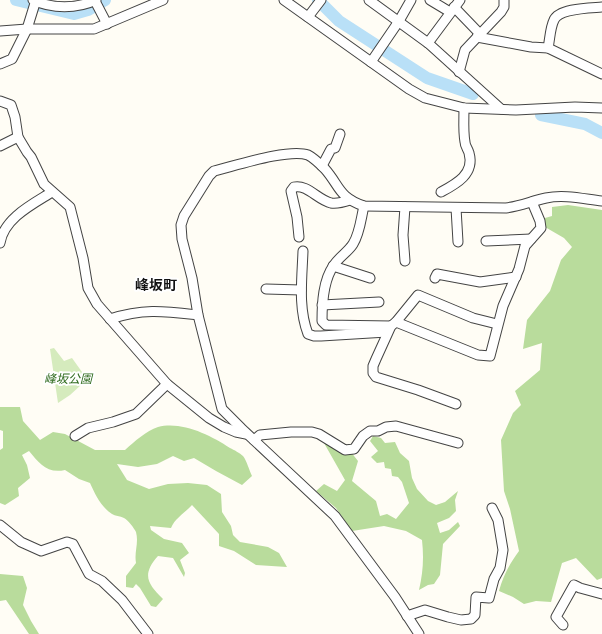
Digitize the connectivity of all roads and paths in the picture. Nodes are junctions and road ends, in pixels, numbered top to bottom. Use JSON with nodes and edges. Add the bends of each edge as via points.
{"nodes":[{"id":1,"x":95,"y":0,"type":"edge"},
{"id":2,"x":284,"y":0,"type":"edge"},
{"id":3,"x":369,"y":0,"type":"edge"},
{"id":4,"x":411,"y":0,"type":"edge"},
{"id":5,"x":430,"y":0,"type":"edge"},
{"id":6,"x":504,"y":0,"type":"edge"},
{"id":7,"x":159,"y":1,"type":"edge"},
{"id":8,"x":320,"y":2,"type":"edge"},
{"id":9,"x":35,"y":3,"type":"edge"},
{"id":10,"x":455,"y":6,"type":"edge"},
{"id":11,"x":602,"y":7,"type":"edge"},
{"id":12,"x":308,"y":17,"type":"junction"},
{"id":13,"x":399,"y":21,"type":"junction"},
{"id":14,"x":106,"y":24,"type":"junction"},
{"id":15,"x":27,"y":29,"type":"junction"},
{"id":16,"x":0,"y":31,"type":"edge"},
{"id":17,"x":479,"y":35,"type":"junction"},
{"id":18,"x":428,"y":43,"type":"junction"},
{"id":19,"x":548,"y":48,"type":"junction"},
{"id":20,"x":371,"y":62,"type":"junction"},
{"id":21,"x":0,"y":64,"type":"edge"},
{"id":22,"x":459,"y":72,"type":"junction"},
{"id":23,"x":602,"y":74,"type":"edge"},
{"id":24,"x":0,"y":100,"type":"edge"},
{"id":25,"x":464,"y":108,"type":"junction"},
{"id":26,"x":602,"y":108,"type":"edge"},
{"id":27,"x":500,"y":109,"type":"junction"},
{"id":28,"x":340,"y":134,"type":"dead end"},
{"id":29,"x":18,"y":137,"type":"junction"},
{"id":30,"x":0,"y":146,"type":"edge"},
{"id":31,"x":322,"y":166,"type":"junction"},
{"id":32,"x":52,"y":192,"type":"junction"},
{"id":33,"x":441,"y":192,"type":"dead end"},
{"id":34,"x":350,"y":200,"type":"junction"},
{"id":35,"x":602,"y":201,"type":"edge"},
{"id":36,"x":532,"y":202,"type":"junction"},
{"id":37,"x":364,"y":206,"type":"junction"},
{"id":38,"x":405,"y":207,"type":"junction"},
{"id":39,"x":456,"y":208,"type":"junction"},
{"id":40,"x":299,"y":237,"type":"dead end"},
{"id":41,"x":531,"y":239,"type":"junction"},
{"id":42,"x":486,"y":241,"type":"dead end"},
{"id":43,"x":0,"y":242,"type":"edge"},
{"id":44,"x":458,"y":242,"type":"dead end"},
{"id":45,"x":303,"y":251,"type":"dead end"},
{"id":46,"x":405,"y":261,"type":"dead end"},
{"id":47,"x":333,"y":266,"type":"junction"},
{"id":48,"x":516,"y":277,"type":"junction"},
{"id":49,"x":370,"y":278,"type":"dead end"},
{"id":50,"x":435,"y":278,"type":"dead end"},
{"id":51,"x":301,"y":290,"type":"junction"},
{"id":52,"x":270,"y":291,"type":"dead end"},
{"id":53,"x":379,"y":302,"type":"dead end"},
{"id":54,"x":322,"y":305,"type":"junction"},
{"id":55,"x":198,"y":315,"type":"junction"},
{"id":56,"x":110,"y":319,"type":"junction"},
{"id":57,"x":497,"y":324,"type":"junction"},
{"id":58,"x":392,"y":327,"type":"junction"},
{"id":59,"x":167,"y":384,"type":"junction"},
{"id":60,"x":456,"y":404,"type":"dead end"},
{"id":61,"x":75,"y":436,"type":"dead end"},
{"id":62,"x":250,"y":437,"type":"junction"},
{"id":63,"x":458,"y":443,"type":"dead end"},
{"id":64,"x":492,"y":508,"type":"dead end"},
{"id":65,"x":0,"y":525,"type":"edge"},
{"id":66,"x":602,"y":594,"type":"edge"},
{"id":67,"x":407,"y":616,"type":"junction"},
{"id":68,"x":563,"y":625,"type":"dead end"},
{"id":69,"x":148,"y":634,"type":"edge"},
{"id":70,"x":419,"y":634,"type":"edge"}],
"edges":[{"from":1,"to":9,"type":"street","via":[[71,7]]},
{"from":1,"to":14,"type":"street"},
{"from":2,"to":12,"type":"street"},
{"from":3,"to":13,"type":"street"},
{"from":4,"to":13,"type":"street"},
{"from":5,"to":10,"type":"street"},
{"from":6,"to":17,"type":"street","via":[[501,12]]},
{"from":7,"to":14,"type":"street"},
{"from":8,"to":12,"type":"street"},
{"from":9,"to":15,"type":"street"},
{"from":10,"to":17,"type":"street"},
{"from":10,"to":18,"type":"street"},
{"from":11,"to":19,"type":"street","via":[[578,8],[557,16]]},
{"from":12,"to":20,"type":"street"},
{"from":13,"to":18,"type":"street"},
{"from":13,"to":20,"type":"street"},
{"from":14,"to":15,"type":"street","via":[[94,29]]},
{"from":15,"to":16,"type":"street"},
{"from":15,"to":21,"type":"street","via":[[12,59]]},
{"from":17,"to":19,"type":"street"},
{"from":17,"to":22,"type":"street","via":[[465,50]]},
{"from":18,"to":22,"type":"street"},
{"from":19,"to":23,"type":"street"},
{"from":20,"to":25,"type":"street","via":[[425,98]]},
{"from":22,"to":27,"type":"street"},
{"from":24,"to":29,"type":"street","via":[[12,105]]},
{"from":25,"to":27,"type":"street"},
{"from":25,"to":33,"type":"street","via":[[465,144],[470,161],[467,173],[462,180]]},
{"from":26,"to":27,"type":"street"},
{"from":28,"to":31,"type":"street","via":[[335,148],[331,149]]},
{"from":29,"to":30,"type":"street"},
{"from":29,"to":32,"type":"street","via":[[44,184]]},
{"from":31,"to":34,"type":"street","via":[[338,189]]},
{"from":31,"to":55,"type":"street","via":[[308,155],[296,154],[275,156],[214,171],[209,176],[181,225]]},
{"from":32,"to":43,"type":"street","via":[[16,216],[6,227]]},
{"from":32,"to":56,"type":"street","via":[[70,207],[88,288]]},
{"from":34,"to":37,"type":"street"},
{"from":34,"to":40,"type":"street","via":[[332,203],[304,188],[294,187],[291,191]]},
{"from":35,"to":36,"type":"street","via":[[567,197]]},
{"from":36,"to":39,"type":"street","via":[[506,208]]},
{"from":36,"to":41,"type":"street","via":[[542,224]]},
{"from":37,"to":38,"type":"street"},
{"from":37,"to":47,"type":"street","via":[[352,244]]},
{"from":38,"to":39,"type":"street"},
{"from":38,"to":46,"type":"street"},
{"from":39,"to":44,"type":"street"},
{"from":41,"to":42,"type":"street"},
{"from":41,"to":48,"type":"street","via":[[525,246]]},
{"from":45,"to":51,"type":"street"},
{"from":47,"to":49,"type":"street"},
{"from":47,"to":54,"type":"street"},
{"from":48,"to":50,"type":"street","via":[[480,282],[437,274]]},
{"from":48,"to":57,"type":"street"},
{"from":51,"to":52,"type":"street"},
{"from":51,"to":58,"type":"street","via":[[304,322],[308,334],[321,336]]},
{"from":53,"to":54,"type":"street"},
{"from":54,"to":58,"type":"street","via":[[322,321],[326,325]]},
{"from":55,"to":56,"type":"street","via":[[159,310],[127,313]]},
{"from":55,"to":62,"type":"street","via":[[222,409]]},
{"from":56,"to":59,"type":"street"},
{"from":57,"to":58,"type":"street","via":[[473,318],[418,295]]},
{"from":57,"to":58,"type":"street","via":[[490,356],[478,355]]},
{"from":58,"to":60,"type":"street","via":[[373,366],[376,377]]},
{"from":59,"to":61,"type":"street","via":[[136,414],[88,428]]},
{"from":59,"to":62,"type":"street","via":[[209,418]]},
{"from":62,"to":63,"type":"street","via":[[312,432],[345,450],[354,449],[370,431],[396,426]]},
{"from":62,"to":67,"type":"street","via":[[335,516]]},
{"from":64,"to":67,"type":"street","via":[[498,520],[503,550],[490,598],[476,597],[475,615],[471,619],[462,620],[425,610]]},
{"from":65,"to":69,"type":"street","via":[[21,542],[41,551],[67,542],[73,544],[89,574],[102,581],[122,600]]},
{"from":66,"to":68,"type":"street","via":[[574,585],[556,617]]},
{"from":67,"to":70,"type":"street"}]}
